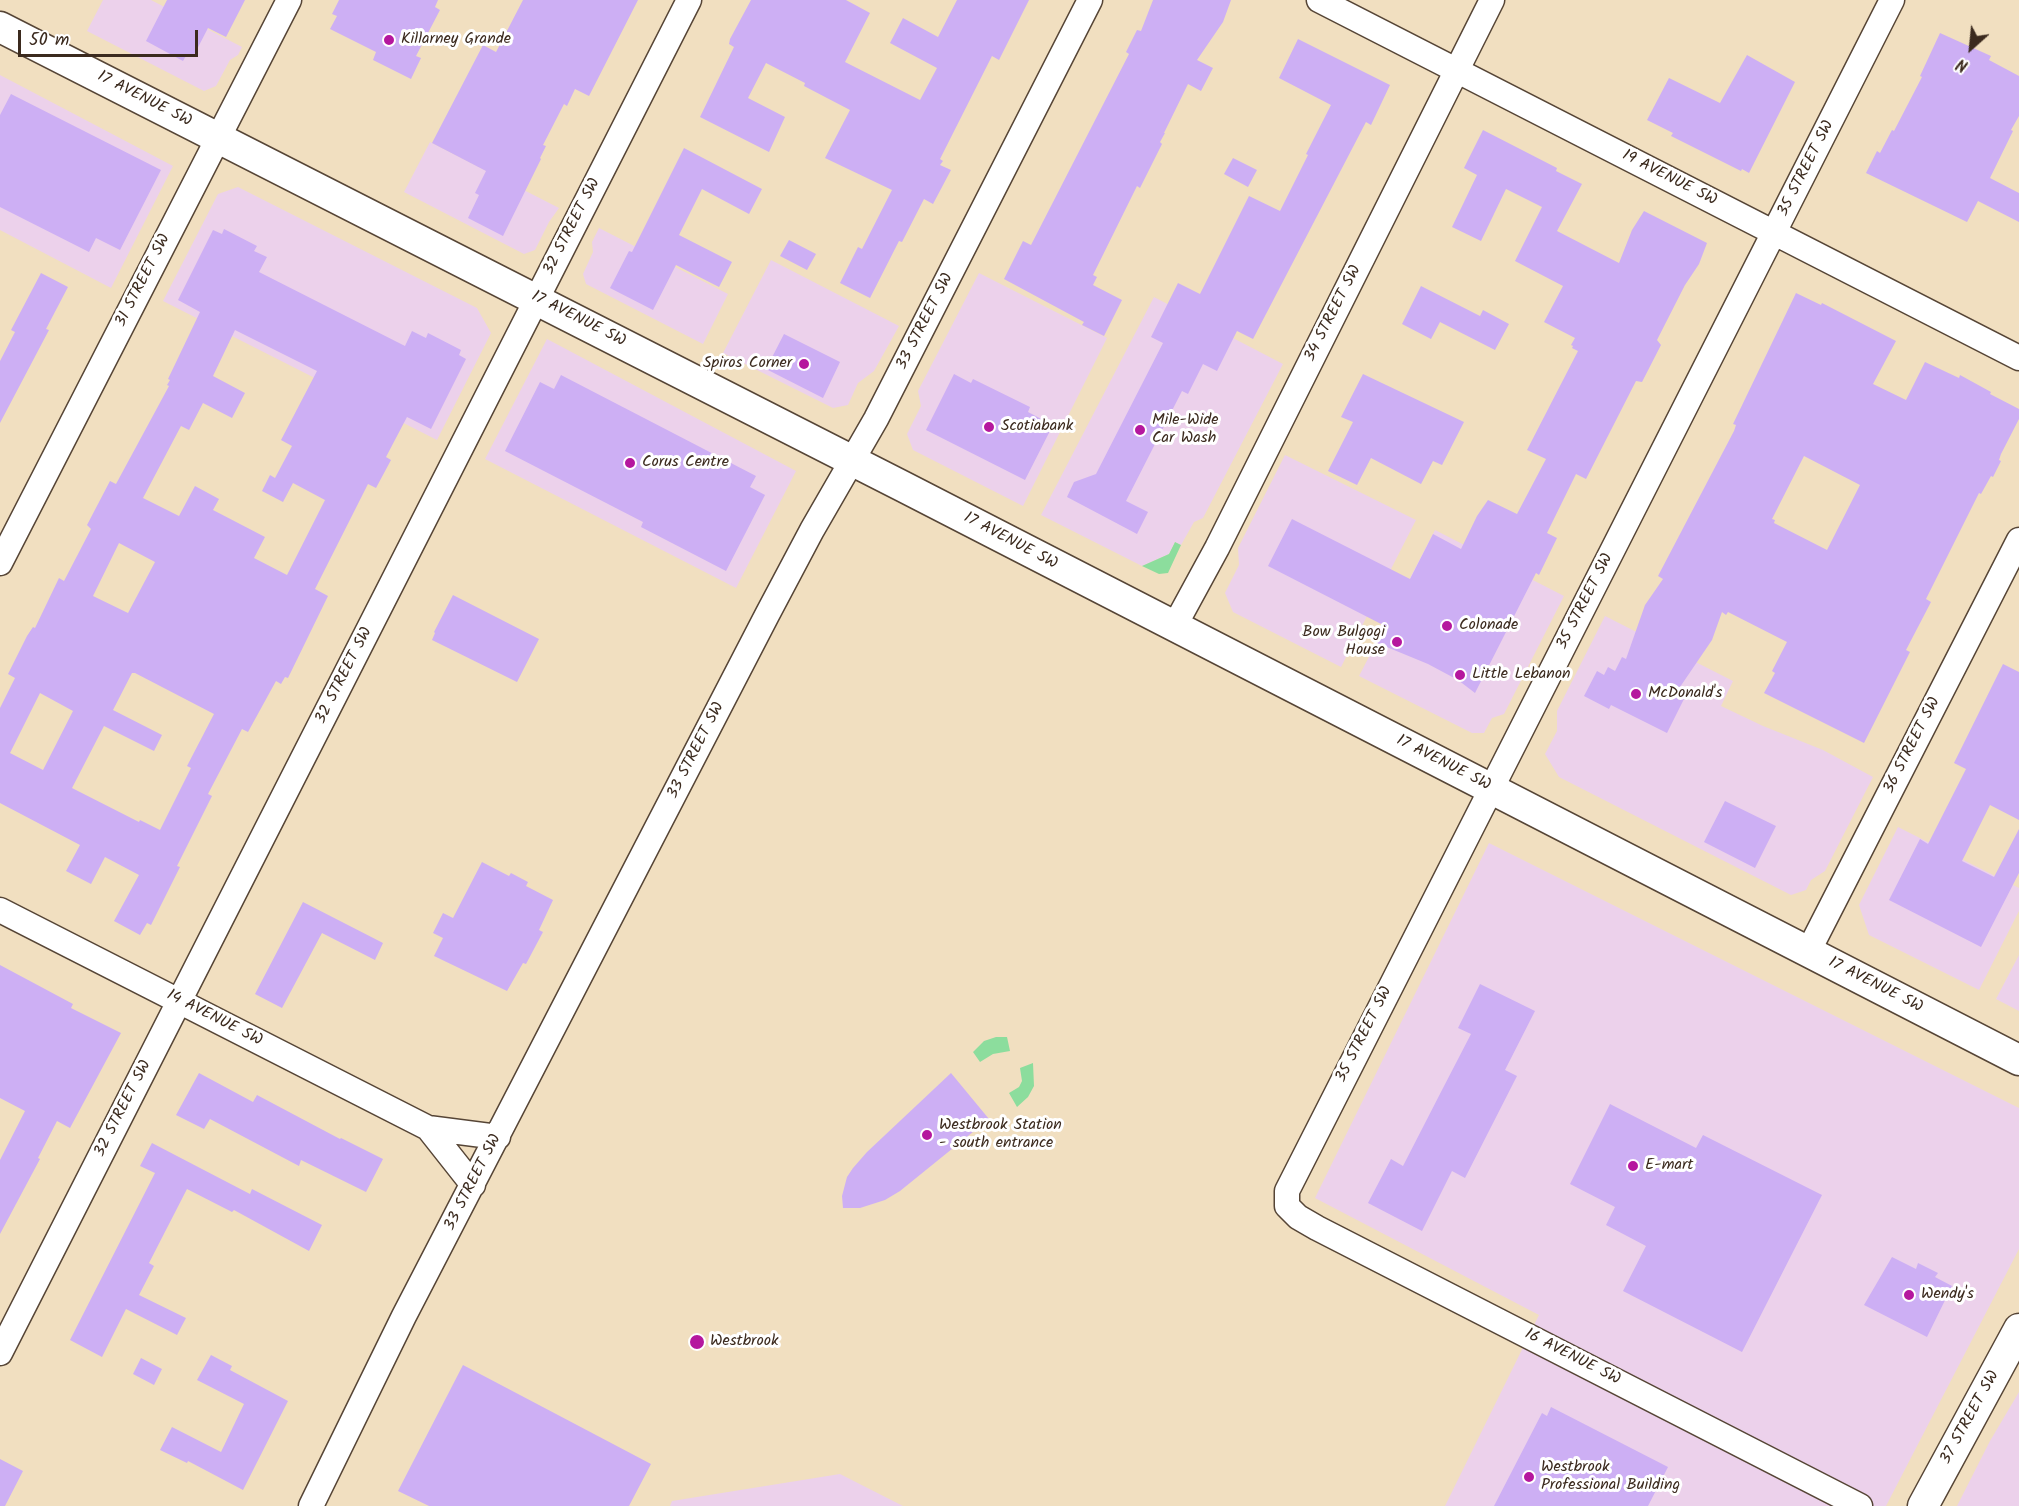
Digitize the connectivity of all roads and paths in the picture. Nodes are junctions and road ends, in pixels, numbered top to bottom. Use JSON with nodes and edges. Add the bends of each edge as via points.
{"nodes":[{"id":1,"x":289,"y":0,"type":"edge"},
{"id":2,"x":689,"y":0,"type":"edge"},
{"id":3,"x":1090,"y":0,"type":"edge"},
{"id":4,"x":1319,"y":0,"type":"edge"},
{"id":5,"x":1492,"y":0,"type":"edge"},
{"id":6,"x":1892,"y":0,"type":"edge"},
{"id":7,"x":0,"y":27,"type":"edge"},
{"id":8,"x":1457,"y":70,"type":"junction"},
{"id":9,"x":218,"y":138,"type":"junction"},
{"id":10,"x":1775,"y":233,"type":"junction"},
{"id":11,"x":536,"y":299,"type":"junction"},
{"id":12,"x":2019,"y":358,"type":"edge"},
{"id":13,"x":852,"y":460,"type":"junction"},
{"id":14,"x":2019,"y":540,"type":"edge"},
{"id":15,"x":0,"y":563,"type":"edge"},
{"id":16,"x":1174,"y":627,"type":"junction"},
{"id":17,"x":1491,"y":788,"type":"junction"},
{"id":18,"x":0,"y":910,"type":"edge"},
{"id":19,"x":1808,"y":952,"type":"junction"},
{"id":20,"x":179,"y":1001,"type":"junction"},
{"id":21,"x":2019,"y":1060,"type":"edge"},
{"id":22,"x":428,"y":1128,"type":"junction"},
{"id":23,"x":498,"y":1137,"type":"junction"},
{"id":24,"x":473,"y":1185,"type":"junction"},
{"id":25,"x":1287,"y":1206,"type":"joint"},
{"id":26,"x":2019,"y":1329,"type":"edge"},
{"id":27,"x":0,"y":1353,"type":"edge"},
{"id":28,"x":311,"y":1506,"type":"edge"},
{"id":29,"x":1860,"y":1506,"type":"edge"},
{"id":30,"x":1923,"y":1506,"type":"edge"}],
"edges":[{"from":1,"to":9,"type":"street","name":"31 STREET SW"},
{"from":2,"to":11,"type":"street","name":"32 STREET SW"},
{"from":3,"to":13,"type":"street","name":"33 STREET SW"},
{"from":4,"to":8,"type":"street","name":"19 AVENUE SW"},
{"from":5,"to":8,"type":"street","name":"34 STREET SW"},
{"from":6,"to":10,"type":"street","name":"35 STREET SW"},
{"from":7,"to":9,"type":"main road","name":"17 AVENUE SW"},
{"from":8,"to":10,"type":"street","name":"19 AVENUE SW"},
{"from":8,"to":16,"type":"street","name":"34 STREET SW"},
{"from":9,"to":11,"type":"main road","name":"17 AVENUE SW"},
{"from":9,"to":15,"type":"street","name":"31 STREET SW"},
{"from":10,"to":12,"type":"street","name":"19 AVENUE SW"},
{"from":10,"to":17,"type":"street","name":"35 STREET SW"},
{"from":11,"to":13,"type":"main road","name":"17 AVENUE SW"},
{"from":11,"to":20,"type":"street","name":"32 STREET SW"},
{"from":13,"to":16,"type":"main road","name":"17 AVENUE SW"},
{"from":13,"to":23,"type":"street","name":"33 STREET SW","via":[[767,615]]},
{"from":14,"to":19,"type":"street","name":"36 STREET SW"},
{"from":16,"to":17,"type":"main road","name":"17 AVENUE SW"},
{"from":17,"to":19,"type":"main road","name":"17 AVENUE SW"},
{"from":17,"to":25,"type":"street","name":"35 STREET SW","via":[[1294,1175],[1287,1191]]},
{"from":18,"to":20,"type":"street","name":"14 AVENUE SW"},
{"from":19,"to":21,"type":"main road","name":"17 AVENUE SW"},
{"from":20,"to":22,"type":"street","name":"14 AVENUE SW"},
{"from":20,"to":27,"type":"street","name":"32 STREET SW"},
{"from":22,"to":23,"type":"street","name":"14 AVENUE SW"},
{"from":22,"to":24,"type":"street","name":"14 AVENUE SW"},
{"from":23,"to":24,"type":"street","name":"33 STREET SW"},
{"from":24,"to":28,"type":"street","name":"33 STREET SW"},
{"from":25,"to":29,"type":"street","name":"16 AVENUE SW","via":[[1317,1228]]},
{"from":26,"to":30,"type":"main road","name":"37 STREET SW"}]}
